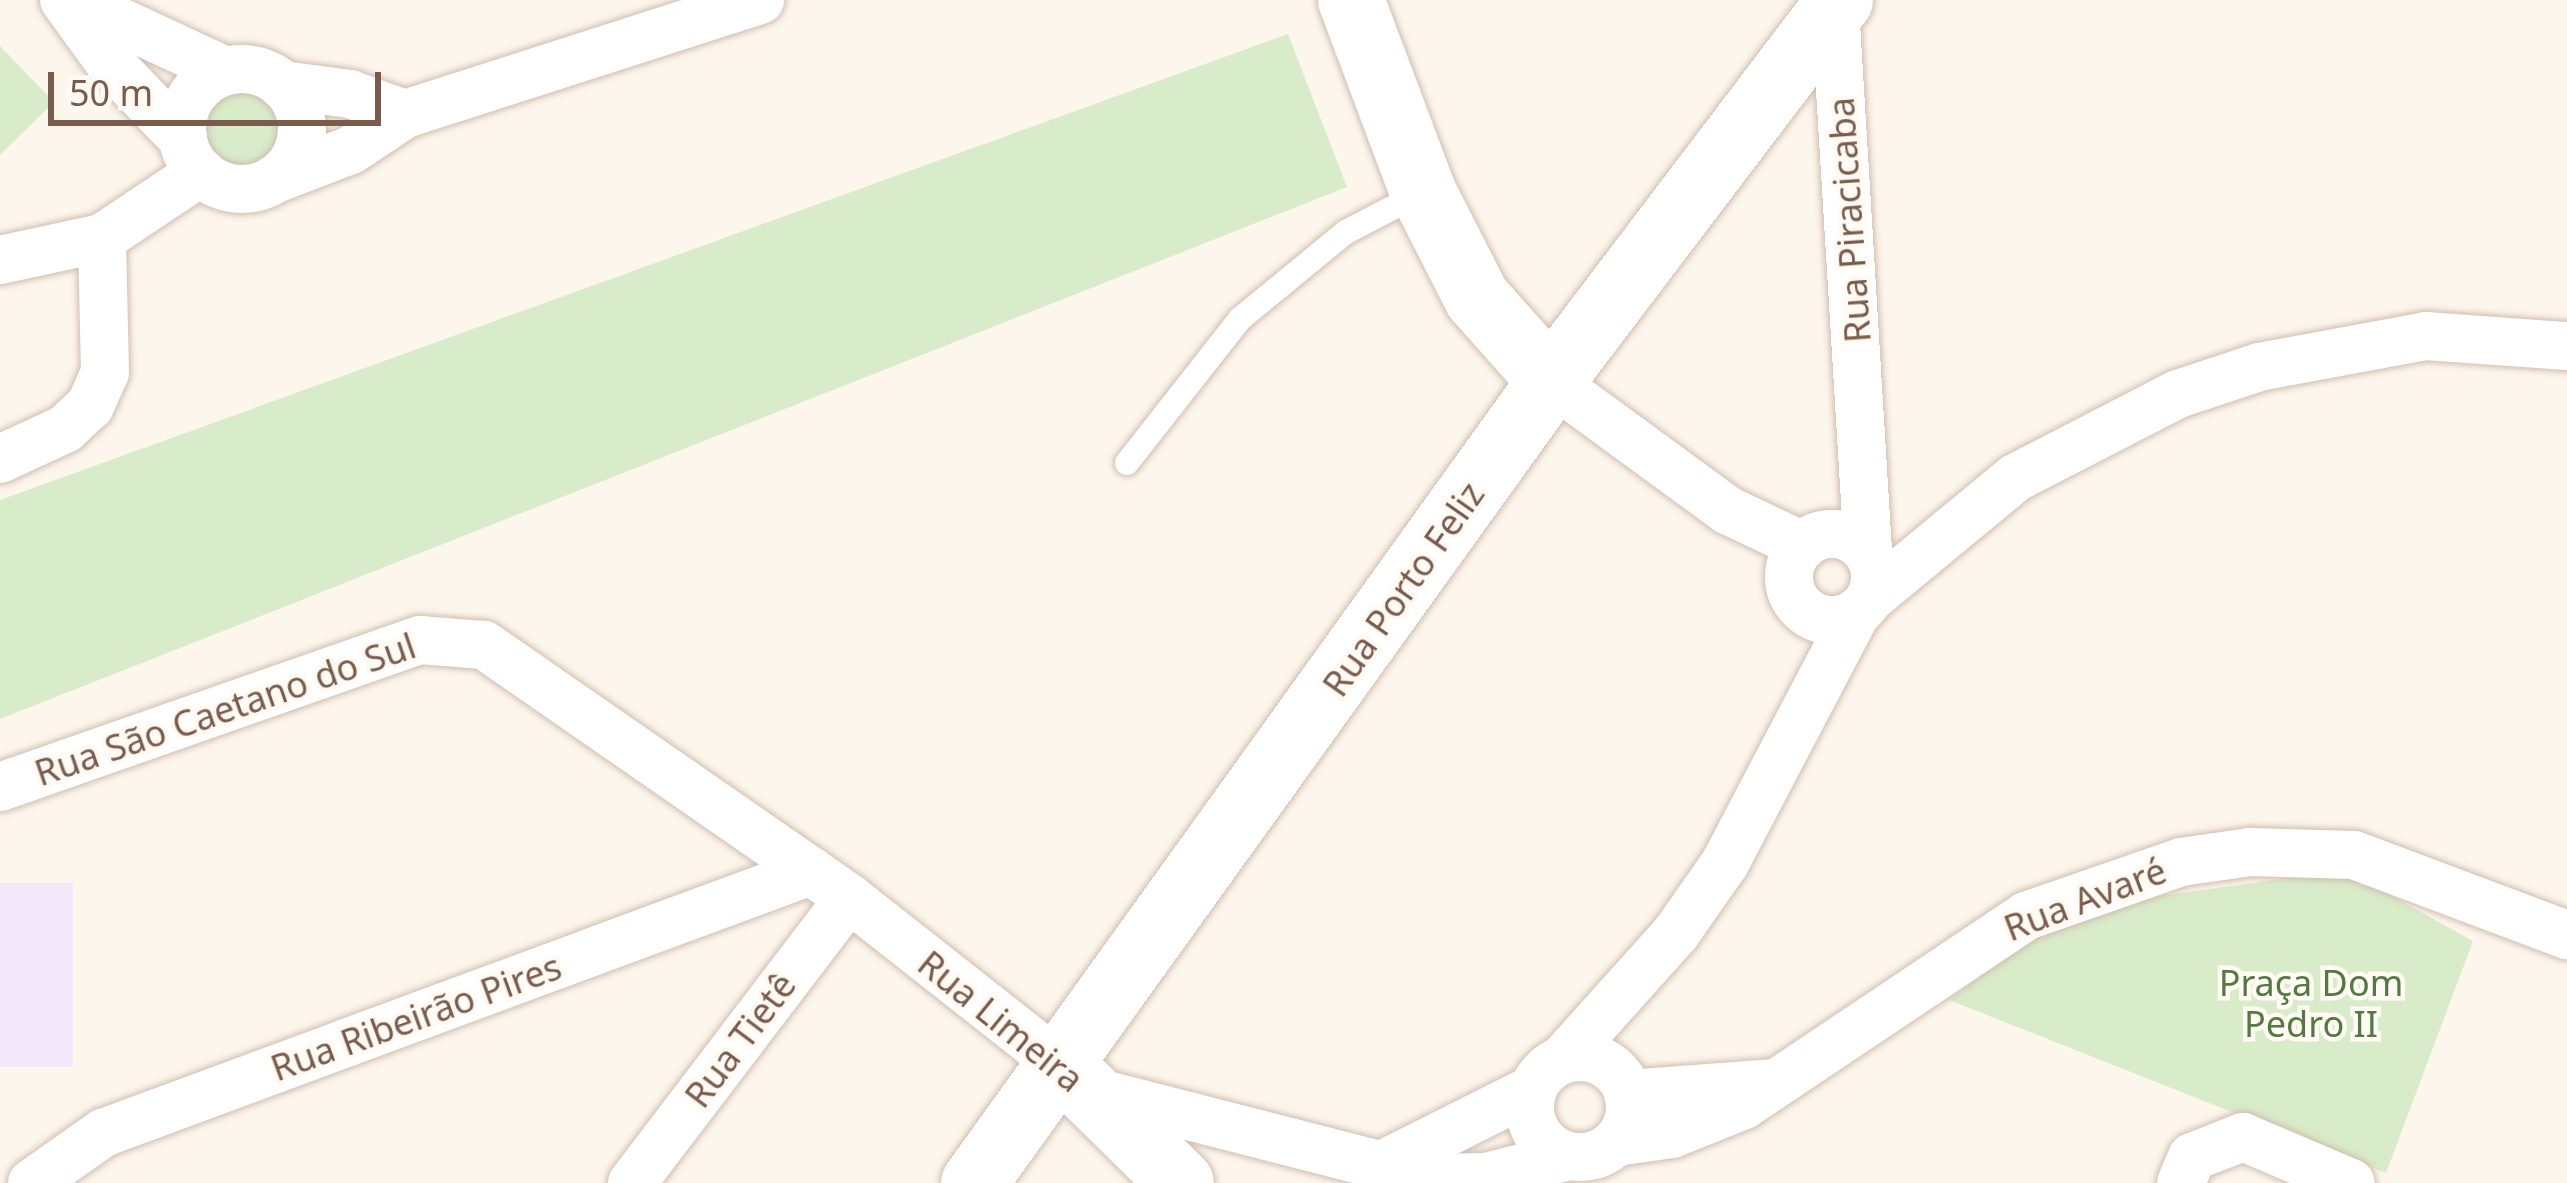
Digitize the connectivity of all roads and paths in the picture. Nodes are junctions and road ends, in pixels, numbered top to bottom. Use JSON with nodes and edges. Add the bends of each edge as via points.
{"nodes":[{"id":1,"x":760,"y":0,"type":"edge"},
{"id":2,"x":1351,"y":0,"type":"edge"},
{"id":3,"x":1838,"y":3,"type":"edge"},
{"id":4,"x":85,"y":9,"type":"edge"},
{"id":5,"x":226,"y":71,"type":"junction"},
{"id":6,"x":282,"y":85,"type":"junction"},
{"id":7,"x":405,"y":114,"type":"junction"},
{"id":8,"x":192,"y":156,"type":"junction"},
{"id":9,"x":275,"y":179,"type":"junction"},
{"id":10,"x":1424,"y":192,"type":"junction"},
{"id":11,"x":102,"y":238,"type":"junction"},
{"id":12,"x":0,"y":260,"type":"edge"},
{"id":13,"x":2567,"y":346,"type":"edge"},
{"id":14,"x":1551,"y":381,"type":"junction"},
{"id":15,"x":1863,"y":433,"type":"junction"},
{"id":16,"x":0,"y":459,"type":"edge"},
{"id":17,"x":1127,"y":463,"type":"dead end"},
{"id":18,"x":1802,"y":569,"type":"junction"},
{"id":19,"x":1864,"y":588,"type":"junction"},
{"id":20,"x":1803,"y":721,"type":"junction"},
{"id":21,"x":0,"y":787,"type":"edge"},
{"id":22,"x":830,"y":885,"type":"junction"},
{"id":23,"x":2567,"y":935,"type":"edge"},
{"id":24,"x":1629,"y":988,"type":"junction"},
{"id":25,"x":1548,"y":1074,"type":"junction"},
{"id":26,"x":1074,"y":1077,"type":"junction"},
{"id":27,"x":1777,"y":1083,"type":"junction"},
{"id":28,"x":1624,"y":1085,"type":"junction"},
{"id":29,"x":1616,"y":1142,"type":"junction"},
{"id":30,"x":1569,"y":1156,"type":"junction"},
{"id":31,"x":2195,"y":1164,"type":"edge"},
{"id":32,"x":1378,"y":1167,"type":"junction"},
{"id":33,"x":32,"y":1183,"type":"edge"},
{"id":34,"x":632,"y":1183,"type":"edge"},
{"id":35,"x":974,"y":1183,"type":"edge"},
{"id":36,"x":1181,"y":1183,"type":"edge"},
{"id":37,"x":2351,"y":1183,"type":"edge"}],
"edges":[{"from":1,"to":7,"type":"street"},
{"from":2,"to":10,"type":"main road"},
{"from":3,"to":14,"type":"main road","name":"Rua Porto Feliz"},
{"from":3,"to":15,"type":"street","name":"Rua Piracicaba"},
{"from":4,"to":5,"type":"street"},
{"from":4,"to":8,"type":"street"},
{"from":5,"to":6,"type":"street","via":[[253,70]]},
{"from":5,"to":8,"type":"street","via":[[189,101]]},
{"from":6,"to":7,"type":"street","via":[[350,94]]},
{"from":6,"to":9,"type":"street","via":[[302,132],[297,153]]},
{"from":7,"to":9,"type":"street","via":[[351,150]]},
{"from":8,"to":9,"type":"street","via":[[243,189]]},
{"from":8,"to":11,"type":"street"},
{"from":10,"to":14,"type":"main road","via":[[1478,298]]},
{"from":10,"to":17,"type":"lane","via":[[1346,232],[1240,319]]},
{"from":11,"to":12,"type":"street"},
{"from":11,"to":16,"type":"street","via":[[105,372],[90,406],[64,429]]},
{"from":13,"to":19,"type":"street","via":[[2426,336],[2260,368],[2179,394],[2015,478]]},
{"from":14,"to":18,"type":"street"},
{"from":14,"to":26,"type":"main road","name":"Rua Porto Feliz"},
{"from":15,"to":18,"type":"street","name":"Rua Piracicaba"},
{"from":15,"to":19,"type":"street","name":"Rua Piracicaba"},
{"from":18,"to":19,"type":"street","via":[[1828,621]]},
{"from":18,"to":19,"type":"street","via":[[1844,536]]},
{"from":18,"to":20,"type":"street"},
{"from":19,"to":20,"type":"street"},
{"from":20,"to":24,"type":"street","via":[[1725,863]]},
{"from":21,"to":22,"type":"street","name":"Rua São Caetano do Sul","via":[[440,637],[519,662]]},
{"from":22,"to":26,"type":"street","name":"Rua Limeira"},
{"from":22,"to":33,"type":"street","name":"Rua Ribeirão Pires","via":[[103,1133]]},
{"from":22,"to":34,"type":"street","name":"Rua Tietê"},
{"from":23,"to":27,"type":"street","name":"Rua Avaré","via":[[2354,855],[2250,852],[2181,862],[2026,916]]},
{"from":24,"to":25,"type":"street"},
{"from":24,"to":28,"type":"street"},
{"from":25,"to":28,"type":"street","via":[[1594,1059]]},
{"from":25,"to":30,"type":"street","via":[[1532,1123]]},
{"from":25,"to":32,"type":"street"},
{"from":26,"to":32,"type":"street"},
{"from":26,"to":35,"type":"main road","name":"Rua Porto Feliz"},
{"from":26,"to":36,"type":"main road","name":"Rua Limeira"},
{"from":27,"to":28,"type":"street","name":"Rua Avaré"},
{"from":27,"to":29,"type":"street","name":"Rua Avaré","via":[[1703,1124]]},
{"from":28,"to":29,"type":"street"},
{"from":29,"to":30,"type":"street"},
{"from":30,"to":32,"type":"street","via":[[1464,1179]]},
{"from":31,"to":37,"type":"street","via":[[2262,1140]]}]}
